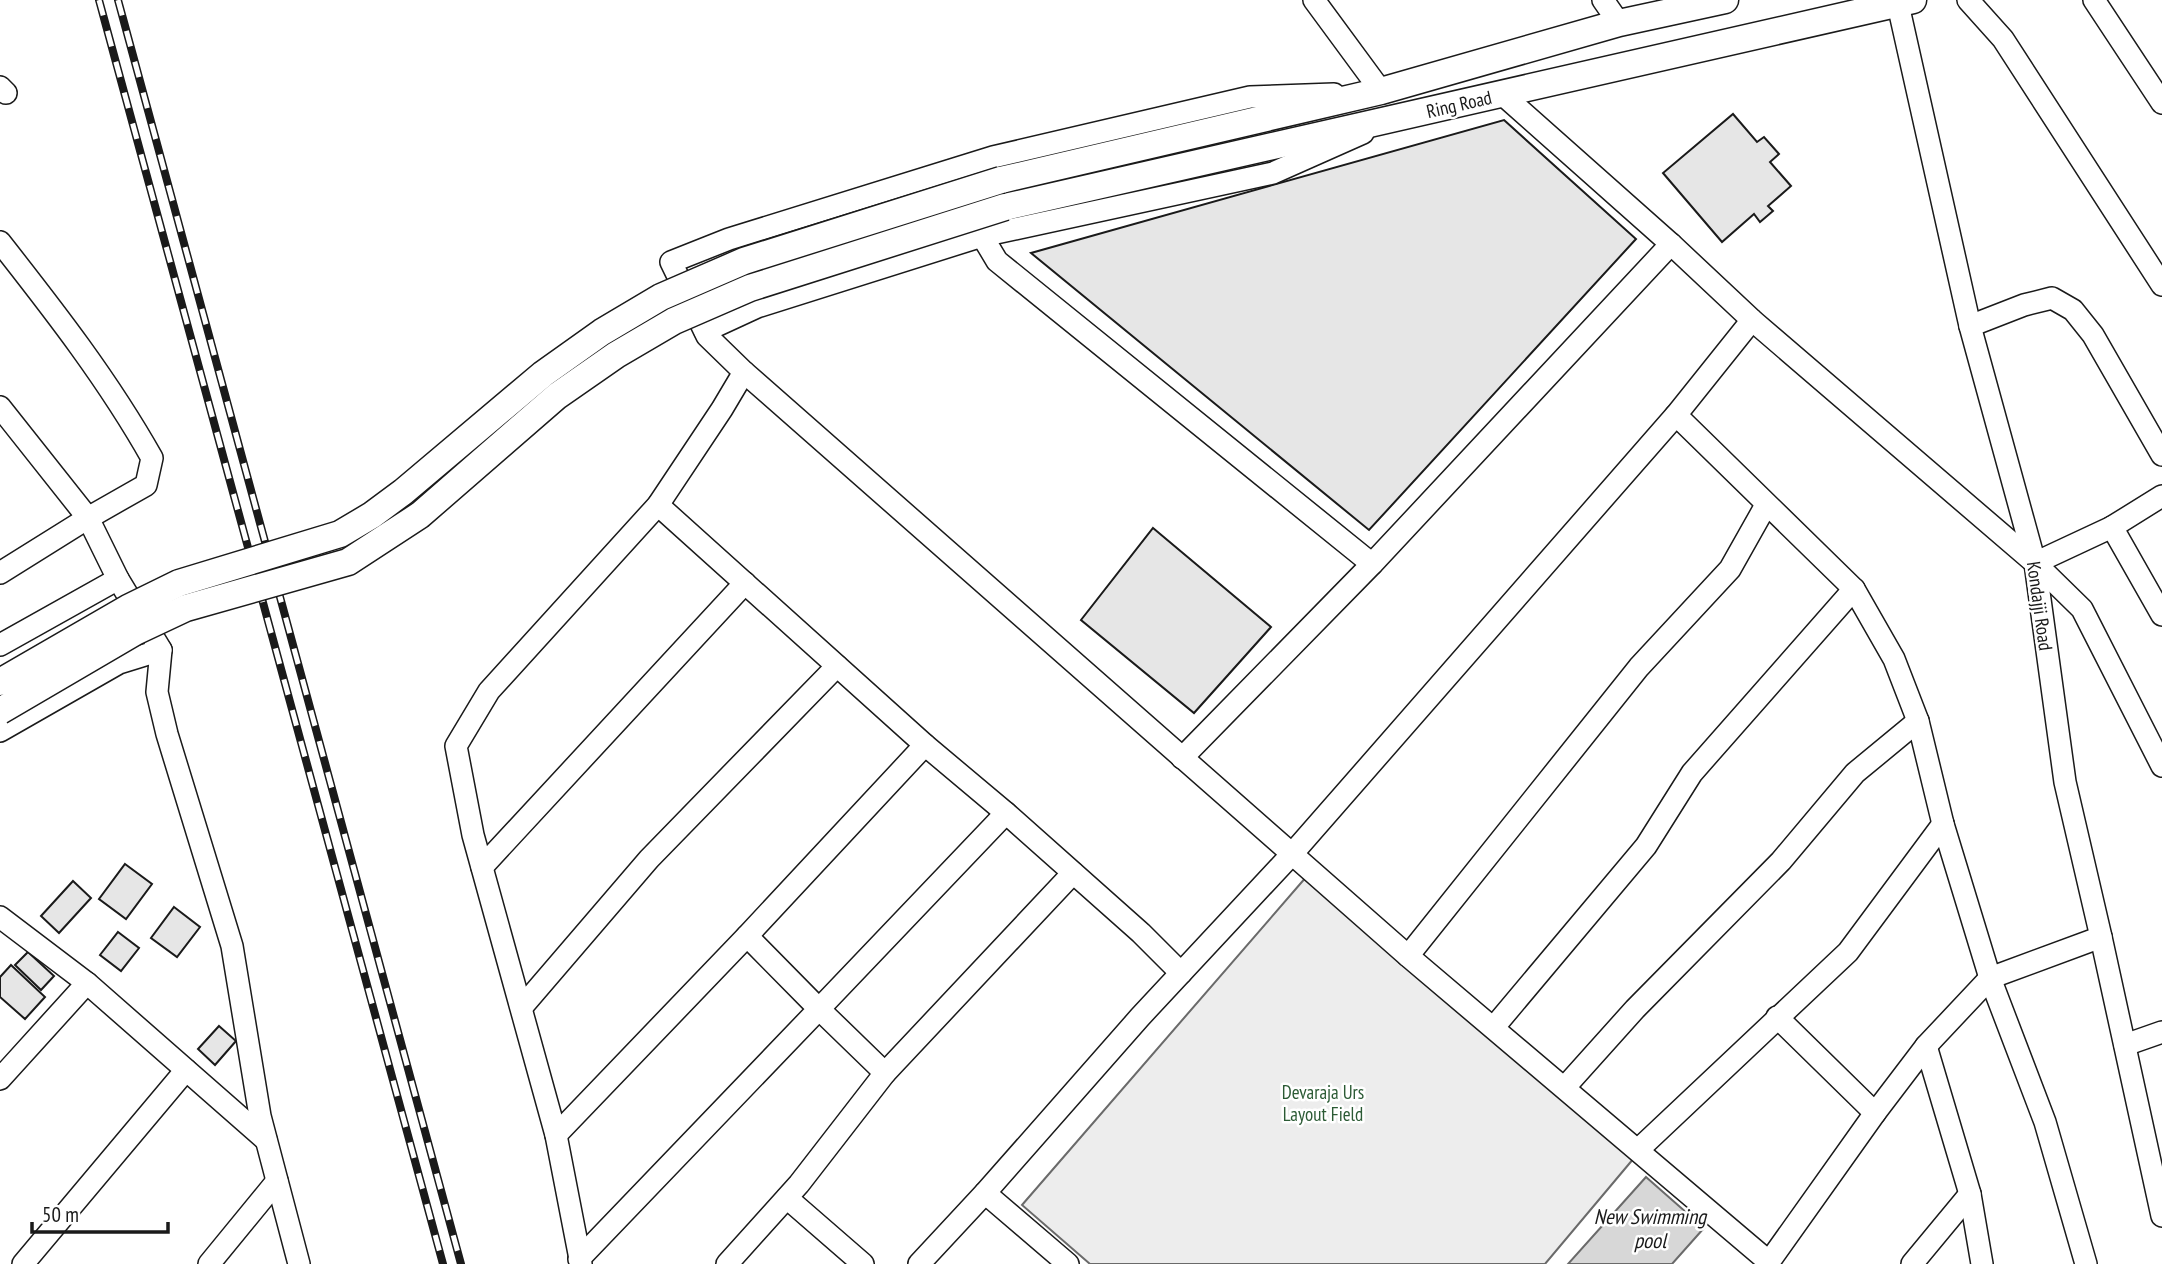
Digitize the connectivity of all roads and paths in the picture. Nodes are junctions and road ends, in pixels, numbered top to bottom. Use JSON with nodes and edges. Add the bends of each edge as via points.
{"nodes":[{"id":1,"x":1314,"y":0,"type":"edge"},
{"id":2,"x":1603,"y":0,"type":"edge"},
{"id":3,"x":1725,"y":0,"type":"edge"},
{"id":4,"x":1968,"y":0,"type":"edge"},
{"id":5,"x":2094,"y":0,"type":"edge"},
{"id":6,"x":1903,"y":1,"type":"edge"},
{"id":7,"x":1619,"y":23,"type":"junction"},
{"id":8,"x":1381,"y":91,"type":"junction"},
{"id":9,"x":1502,"y":94,"type":"junction"},
{"id":10,"x":2162,"y":103,"type":"edge"},
{"id":11,"x":1397,"y":118,"type":"junction"},
{"id":12,"x":982,"y":236,"type":"junction"},
{"id":13,"x":0,"y":242,"type":"edge"},
{"id":14,"x":1671,"y":244,"type":"junction"},
{"id":15,"x":2162,"y":285,"type":"edge"},
{"id":16,"x":1752,"y":320,"type":"junction"},
{"id":17,"x":1970,"y":326,"type":"junction"},
{"id":18,"x":705,"y":331,"type":"junction"},
{"id":19,"x":744,"y":372,"type":"junction"},
{"id":20,"x":0,"y":407,"type":"edge"},
{"id":21,"x":1676,"y":415,"type":"junction"},
{"id":22,"x":2162,"y":455,"type":"edge"},
{"id":23,"x":2162,"y":496,"type":"edge"},
{"id":24,"x":658,"y":505,"type":"junction"},
{"id":25,"x":1766,"y":505,"type":"junction"},
{"id":26,"x":88,"y":517,"type":"junction"},
{"id":27,"x":2112,"y":527,"type":"junction"},
{"id":28,"x":2035,"y":563,"type":"junction"},
{"id":29,"x":1371,"y":564,"type":"junction"},
{"id":30,"x":0,"y":573,"type":"edge"},
{"id":31,"x":118,"y":579,"type":"junction"},
{"id":32,"x":745,"y":583,"type":"junction"},
{"id":33,"x":1854,"y":589,"type":"junction"},
{"id":34,"x":2162,"y":615,"type":"edge"},
{"id":35,"x":0,"y":645,"type":"edge"},
{"id":36,"x":161,"y":650,"type":"junction"},
{"id":37,"x":837,"y":666,"type":"junction"},
{"id":38,"x":0,"y":682,"type":"edge"},
{"id":39,"x":0,"y":711,"type":"edge"},
{"id":40,"x":1918,"y":721,"type":"junction"},
{"id":41,"x":0,"y":731,"type":"edge"},
{"id":42,"x":925,"y":745,"type":"junction"},
{"id":43,"x":1182,"y":758,"type":"junction"},
{"id":44,"x":2162,"y":766,"type":"edge"},
{"id":45,"x":1006,"y":813,"type":"junction"},
{"id":46,"x":1943,"y":824,"type":"junction"},
{"id":47,"x":1292,"y":854,"type":"junction"},
{"id":48,"x":482,"y":867,"type":"junction"},
{"id":49,"x":1073,"y":873,"type":"junction"},
{"id":50,"x":0,"y":917,"type":"edge"},
{"id":51,"x":747,"y":936,"type":"junction"},
{"id":52,"x":2101,"y":937,"type":"junction"},
{"id":53,"x":1408,"y":956,"type":"junction"},
{"id":54,"x":1181,"y":973,"type":"junction"},
{"id":55,"x":1990,"y":978,"type":"junction"},
{"id":56,"x":87,"y":983,"type":"junction"},
{"id":57,"x":522,"y":1007,"type":"junction"},
{"id":58,"x":819,"y":1009,"type":"junction"},
{"id":59,"x":1777,"y":1017,"type":"junction"},
{"id":60,"x":1494,"y":1027,"type":"junction"},
{"id":61,"x":2162,"y":1032,"type":"edge"},
{"id":62,"x":2125,"y":1045,"type":"junction"},
{"id":63,"x":1926,"y":1046,"type":"junction"},
{"id":64,"x":186,"y":1070,"type":"junction"},
{"id":65,"x":885,"y":1073,"type":"junction"},
{"id":66,"x":0,"y":1079,"type":"edge"},
{"id":67,"x":1565,"y":1087,"type":"junction"},
{"id":68,"x":1875,"y":1113,"type":"junction"},
{"id":69,"x":556,"y":1135,"type":"junction"},
{"id":70,"x":266,"y":1140,"type":"junction"},
{"id":71,"x":1639,"y":1149,"type":"junction"},
{"id":72,"x":277,"y":1181,"type":"junction"},
{"id":73,"x":985,"y":1193,"type":"junction"},
{"id":74,"x":1970,"y":1194,"type":"junction"},
{"id":75,"x":787,"y":1198,"type":"junction"},
{"id":76,"x":2162,"y":1216,"type":"edge"},
{"id":77,"x":580,"y":1262,"type":"edge"},
{"id":78,"x":1767,"y":1263,"type":"edge"},
{"id":79,"x":23,"y":1264,"type":"edge"},
{"id":80,"x":209,"y":1264,"type":"edge"},
{"id":81,"x":299,"y":1264,"type":"edge"},
{"id":82,"x":727,"y":1264,"type":"edge"},
{"id":83,"x":863,"y":1264,"type":"edge"},
{"id":84,"x":919,"y":1264,"type":"edge"},
{"id":85,"x":1068,"y":1264,"type":"edge"},
{"id":86,"x":1912,"y":1264,"type":"edge"},
{"id":87,"x":1982,"y":1264,"type":"edge"},
{"id":88,"x":2086,"y":1264,"type":"edge"}],
"edges":[{"from":1,"to":8,"type":"street"},
{"from":2,"to":7,"type":"street"},
{"from":3,"to":7,"type":"main road"},
{"from":4,"to":15,"type":"street","via":[[2003,39]]},
{"from":5,"to":10,"type":"street"},
{"from":6,"to":9,"type":"main road","name":"Ring Road"},
{"from":6,"to":17,"type":"street","name":"Kondajji Road"},
{"from":7,"to":8,"type":"main road"},
{"from":8,"to":18,"type":"street","via":[[1250,97],[993,158],[729,239],[671,262]]},
{"from":8,"to":38,"type":"main road","bridge":true,"via":[[1002,180],[744,261],[662,297],[602,332],[543,374],[403,492],[340,534],[179,583]]},
{"from":9,"to":11,"type":"main road","name":"Ring Road"},
{"from":9,"to":14,"type":"street"},
{"from":11,"to":12,"type":"street","via":[[1273,173]]},
{"from":11,"to":39,"type":"main road","name":"Ring Road","bridge":true,"via":[[1005,207],[750,288],[674,321],[615,355],[557,396],[420,515],[348,562],[186,608],[135,632]]},
{"from":12,"to":18,"type":"street","via":[[757,307]]},
{"from":12,"to":29,"type":"street","via":[[997,261]]},
{"from":13,"to":26,"type":"street","via":[[100,374],[152,458],[146,485]]},
{"from":14,"to":16,"type":"street"},
{"from":14,"to":29,"type":"street"},
{"from":16,"to":21,"type":"street"},
{"from":16,"to":28,"type":"street"},
{"from":17,"to":22,"type":"street","via":[[2052,299],[2073,310],[2093,335]]},
{"from":17,"to":28,"type":"street","name":"Kondajji Road"},
{"from":18,"to":19,"type":"street"},
{"from":19,"to":24,"type":"street"},
{"from":19,"to":43,"type":"street"},
{"from":20,"to":26,"type":"street"},
{"from":21,"to":25,"type":"street"},
{"from":21,"to":47,"type":"street"},
{"from":23,"to":27,"type":"street"},
{"from":24,"to":32,"type":"street"},
{"from":24,"to":48,"type":"street","via":[[489,691],[456,746]]},
{"from":25,"to":33,"type":"street"},
{"from":25,"to":53,"type":"street","via":[[1730,569],[1639,667]]},
{"from":26,"to":30,"type":"street"},
{"from":26,"to":31,"type":"street"},
{"from":27,"to":28,"type":"street"},
{"from":27,"to":34,"type":"street"},
{"from":28,"to":44,"type":"street","via":[[2082,609]]},
{"from":28,"to":52,"type":"street","name":"Kondajji Road","via":[[2065,782]]},
{"from":29,"to":43,"type":"street"},
{"from":31,"to":35,"type":"street"},
{"from":31,"to":36,"type":"street"},
{"from":32,"to":37,"type":"street"},
{"from":32,"to":48,"type":"street"},
{"from":33,"to":40,"type":"street","via":[[1894,659]]},
{"from":33,"to":60,"type":"street","via":[[1692,773],[1646,846]]},
{"from":36,"to":41,"type":"street","via":[[118,663]]},
{"from":36,"to":70,"type":"street","via":[[158,692],[232,946]]},
{"from":37,"to":42,"type":"street"},
{"from":37,"to":57,"type":"street","via":[[649,859]]},
{"from":40,"to":46,"type":"street"},
{"from":40,"to":67,"type":"street","via":[[1855,773],[1781,861]]},
{"from":42,"to":45,"type":"street"},
{"from":42,"to":51,"type":"street"},
{"from":43,"to":47,"type":"street"},
{"from":45,"to":49,"type":"street"},
{"from":45,"to":58,"type":"street"},
{"from":46,"to":55,"type":"street"},
{"from":46,"to":59,"type":"street","via":[[1848,951]]},
{"from":47,"to":53,"type":"street"},
{"from":47,"to":54,"type":"street"},
{"from":48,"to":57,"type":"street"},
{"from":49,"to":54,"type":"street"},
{"from":49,"to":65,"type":"street"},
{"from":50,"to":56,"type":"street"},
{"from":51,"to":58,"type":"street"},
{"from":51,"to":69,"type":"street"},
{"from":52,"to":55,"type":"street"},
{"from":52,"to":62,"type":"street","name":"Kondajji Road"},
{"from":53,"to":60,"type":"street"},
{"from":54,"to":73,"type":"street"},
{"from":55,"to":63,"type":"street"},
{"from":55,"to":88,"type":"street","via":[[2045,1122]]},
{"from":56,"to":64,"type":"street"},
{"from":56,"to":66,"type":"street"},
{"from":57,"to":69,"type":"street"},
{"from":58,"to":65,"type":"street"},
{"from":58,"to":77,"type":"street"},
{"from":59,"to":68,"type":"street"},
{"from":59,"to":71,"type":"street"},
{"from":60,"to":67,"type":"street"},
{"from":61,"to":62,"type":"street"},
{"from":62,"to":76,"type":"street","name":"Kondajji Road"},
{"from":63,"to":68,"type":"street"},
{"from":63,"to":74,"type":"street"},
{"from":64,"to":70,"type":"street"},
{"from":64,"to":79,"type":"street"},
{"from":65,"to":75,"type":"street"},
{"from":67,"to":71,"type":"street"},
{"from":68,"to":78,"type":"street"},
{"from":69,"to":77,"type":"street"},
{"from":70,"to":72,"type":"street"},
{"from":71,"to":78,"type":"street"},
{"from":72,"to":80,"type":"street"},
{"from":72,"to":81,"type":"street"},
{"from":73,"to":84,"type":"street"},
{"from":73,"to":85,"type":"street"},
{"from":74,"to":86,"type":"street"},
{"from":74,"to":87,"type":"street"},
{"from":75,"to":82,"type":"street"},
{"from":75,"to":83,"type":"street"}]}
